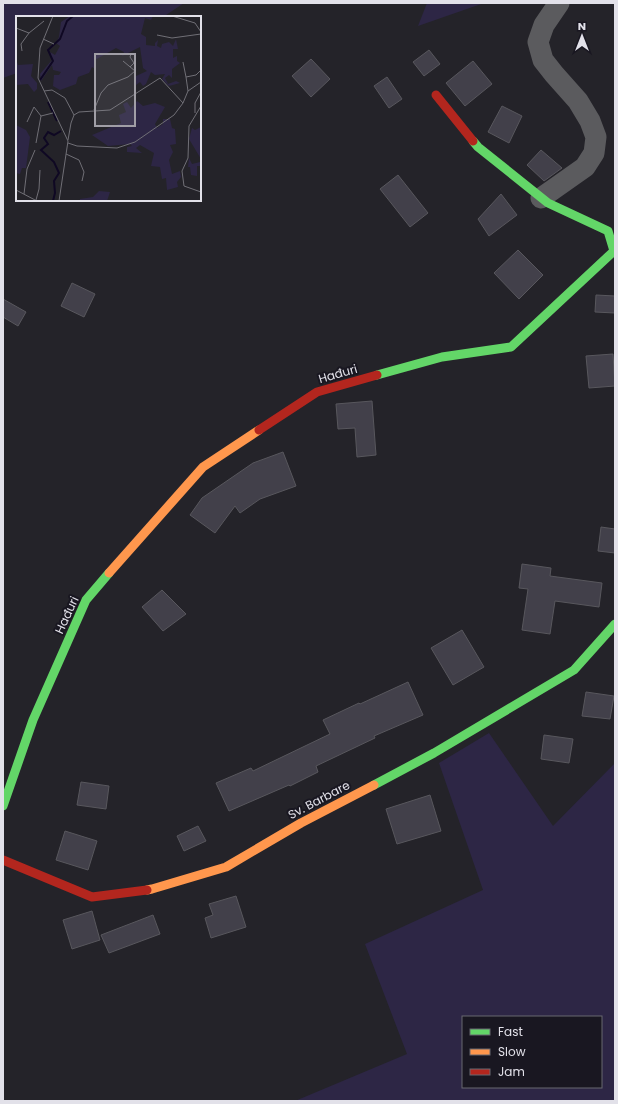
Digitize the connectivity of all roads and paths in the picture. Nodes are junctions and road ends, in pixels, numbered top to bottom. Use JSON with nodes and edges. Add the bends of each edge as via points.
{"nodes":[{"id":1,"x":558,"y":3,"type":"edge"},
{"id":2,"x":436,"y":94,"type":"dead end"},
{"id":3,"x":541,"y":198,"type":"junction"},
{"id":4,"x":615,"y":624,"type":"edge"},
{"id":5,"x":3,"y":806,"type":"edge"},
{"id":6,"x":3,"y":860,"type":"edge"}],
"edges":[{"from":1,"to":3,"type":"street","via":[[544,25],[538,42],[543,60],[578,101],[596,137],[594,153],[585,167]]},
{"from":2,"to":3,"type":"street","name":"Hađuri","via":[[478,147]]},
{"from":3,"to":5,"type":"street","name":"Hađuri","via":[[608,231],[614,251],[512,347],[442,357],[317,392],[203,467],[86,600],[33,720]]},
{"from":4,"to":6,"type":"street","name":"Sv. Barbare","via":[[574,670],[434,753],[301,823],[226,867],[152,889],[92,896]]}]}
